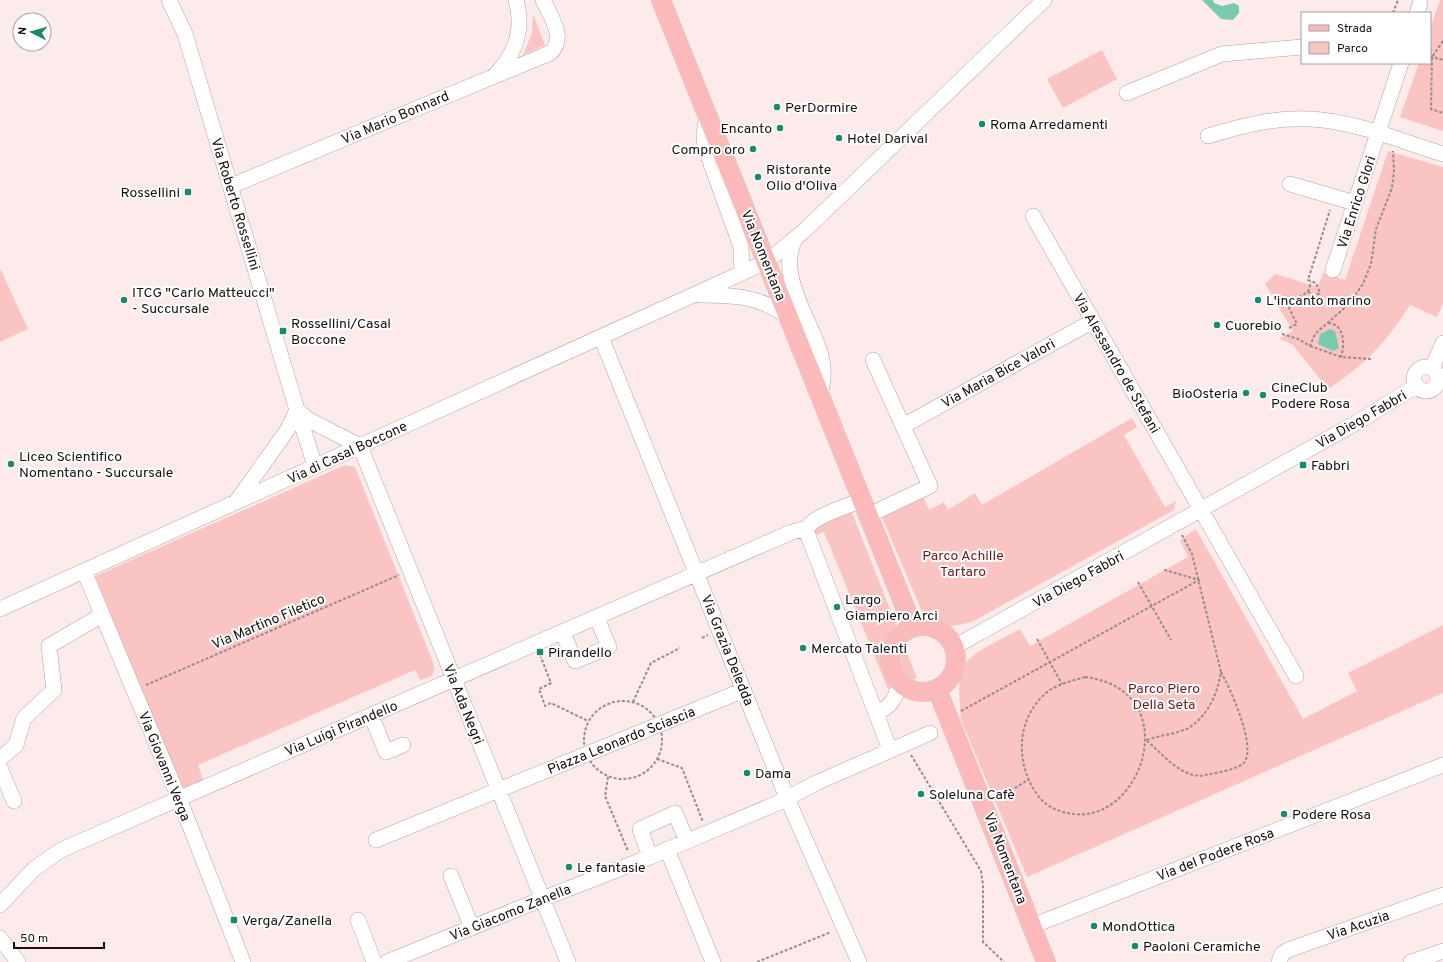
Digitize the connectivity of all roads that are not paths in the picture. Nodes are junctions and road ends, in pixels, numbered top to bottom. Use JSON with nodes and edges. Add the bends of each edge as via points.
{"nodes":[{"id":1,"x":169,"y":0,"type":"edge"},
{"id":2,"x":516,"y":0,"type":"edge"},
{"id":3,"x":543,"y":0,"type":"edge"},
{"id":4,"x":661,"y":0,"type":"edge"},
{"id":5,"x":1044,"y":0,"type":"edge"},
{"id":6,"x":1301,"y":47,"type":"edge"},
{"id":7,"x":1398,"y":64,"type":"edge"},
{"id":8,"x":491,"y":78,"type":"junction"},
{"id":9,"x":1127,"y":93,"type":"dead end"},
{"id":10,"x":707,"y":115,"type":"junction"},
{"id":11,"x":1378,"y":134,"type":"junction"},
{"id":12,"x":1208,"y":136,"type":"dead end"},
{"id":13,"x":1443,"y":154,"type":"edge"},
{"id":14,"x":1290,"y":184,"type":"dead end"},
{"id":15,"x":231,"y":186,"type":"junction"},
{"id":16,"x":1355,"y":203,"type":"junction"},
{"id":17,"x":1034,"y":216,"type":"dead end"},
{"id":18,"x":795,"y":239,"type":"junction"},
{"id":19,"x":766,"y":262,"type":"junction"},
{"id":20,"x":1333,"y":270,"type":"dead end"},
{"id":21,"x":742,"y":272,"type":"junction"},
{"id":22,"x":694,"y":295,"type":"junction"},
{"id":23,"x":789,"y":318,"type":"junction"},
{"id":24,"x":1093,"y":321,"type":"junction"},
{"id":25,"x":601,"y":337,"type":"junction"},
{"id":26,"x":1443,"y":343,"type":"edge"},
{"id":27,"x":873,"y":360,"type":"dead end"},
{"id":28,"x":1432,"y":368,"type":"junction"},
{"id":29,"x":1416,"y":386,"type":"junction"},
{"id":30,"x":1439,"y":388,"type":"edge"},
{"id":31,"x":820,"y":396,"type":"junction"},
{"id":32,"x":296,"y":410,"type":"junction"},
{"id":33,"x":903,"y":426,"type":"junction"},
{"id":34,"x":360,"y":446,"type":"junction"},
{"id":35,"x":315,"y":466,"type":"junction"},
{"id":36,"x":236,"y":503,"type":"junction"},
{"id":37,"x":866,"y":507,"type":"junction"},
{"id":38,"x":1201,"y":510,"type":"junction"},
{"id":39,"x":807,"y":528,"type":"junction"},
{"id":40,"x":84,"y":572,"type":"junction"},
{"id":41,"x":697,"y":574,"type":"junction"},
{"id":42,"x":2,"y":605,"type":"edge"},
{"id":43,"x":102,"y":615,"type":"junction"},
{"id":44,"x":597,"y":618,"type":"junction"},
{"id":45,"x":913,"y":627,"type":"junction"},
{"id":46,"x":563,"y":633,"type":"junction"},
{"id":47,"x":954,"y":647,"type":"junction"},
{"id":48,"x":1296,"y":676,"type":"dead end"},
{"id":49,"x":453,"y":680,"type":"junction"},
{"id":50,"x":900,"y":682,"type":"junction"},
{"id":51,"x":938,"y":689,"type":"junction"},
{"id":52,"x":744,"y":690,"type":"junction"},
{"id":53,"x":876,"y":713,"type":"junction"},
{"id":54,"x":371,"y":716,"type":"junction"},
{"id":55,"x":930,"y":733,"type":"dead end"},
{"id":56,"x":403,"y":745,"type":"dead end"},
{"id":57,"x":897,"y":747,"type":"junction"},
{"id":58,"x":0,"y":759,"type":"edge"},
{"id":59,"x":1443,"y":765,"type":"edge"},
{"id":60,"x":0,"y":768,"type":"edge"},
{"id":61,"x":498,"y":790,"type":"junction"},
{"id":62,"x":179,"y":798,"type":"junction"},
{"id":63,"x":787,"y":798,"type":"junction"},
{"id":64,"x":14,"y":801,"type":"dead end"},
{"id":65,"x":376,"y":840,"type":"dead end"},
{"id":66,"x":687,"y":841,"type":"junction"},
{"id":67,"x":667,"y":849,"type":"junction"},
{"id":68,"x":650,"y":857,"type":"junction"},
{"id":69,"x":451,"y":876,"type":"dead end"},
{"id":70,"x":1443,"y":895,"type":"edge"},
{"id":71,"x":542,"y":899,"type":"junction"},
{"id":72,"x":0,"y":905,"type":"edge"},
{"id":73,"x":358,"y":920,"type":"dead end"},
{"id":74,"x":1032,"y":926,"type":"junction"},
{"id":75,"x":472,"y":928,"type":"junction"},
{"id":76,"x":0,"y":938,"type":"edge"},
{"id":77,"x":1443,"y":951,"type":"edge"},
{"id":78,"x":18,"y":962,"type":"edge"},
{"id":79,"x":243,"y":962,"type":"edge"},
{"id":80,"x":374,"y":962,"type":"edge"},
{"id":81,"x":387,"y":962,"type":"edge"},
{"id":82,"x":568,"y":962,"type":"edge"},
{"id":83,"x":713,"y":962,"type":"edge"},
{"id":84,"x":859,"y":962,"type":"edge"},
{"id":85,"x":1046,"y":962,"type":"edge"},
{"id":86,"x":1279,"y":962,"type":"edge"},
{"id":87,"x":1411,"y":962,"type":"edge"}],
"edges":[{"from":1,"to":15,"type":"street","name":"Via Roberto Rossellini","via":[[185,34]]},
{"from":2,"to":8,"type":"street","via":[[521,22],[517,41],[507,60]]},
{"from":3,"to":8,"type":"street","name":"Via Mario Bonnard","via":[[558,35],[557,45],[548,54]]},
{"from":4,"to":10,"type":"main road","name":"Via Nomentana"},
{"from":5,"to":18,"type":"street","name":"Via di Casal Boccone"},
{"from":6,"to":9,"type":"street","via":[[1222,54]]},
{"from":7,"to":11,"type":"street","name":"Via Enrico Glori"},
{"from":8,"to":15,"type":"street","name":"Via Mario Bonnard"},
{"from":10,"to":19,"type":"main road","name":"Via Nomentana"},
{"from":10,"to":21,"type":"street","name":"Via Nomentana","via":[[705,147],[741,247]]},
{"from":11,"to":12,"type":"street","via":[[1332,122],[1304,118],[1255,123]]},
{"from":11,"to":13,"type":"street"},
{"from":11,"to":16,"type":"street","name":"Via Enrico Glori"},
{"from":14,"to":16,"type":"street"},
{"from":15,"to":32,"type":"street","name":"Via Roberto Rossellini"},
{"from":16,"to":20,"type":"street","name":"Via Enrico Glori"},
{"from":17,"to":24,"type":"street","name":"Via Alessandro de Stefani"},
{"from":18,"to":19,"type":"street","name":"Via di Casal Boccone"},
{"from":18,"to":31,"type":"street","name":"Via Nomentana","via":[[790,252],[790,273],[821,356],[824,373]]},
{"from":19,"to":21,"type":"street","name":"Via di Casal Boccone"},
{"from":19,"to":23,"type":"main road","name":"Via Nomentana"},
{"from":21,"to":22,"type":"street","name":"Via di Casal Boccone"},
{"from":22,"to":23,"type":"street","name":"Via di Casal Boccone","via":[[748,297],[772,306]]},
{"from":22,"to":25,"type":"street","name":"Via di Casal Boccone"},
{"from":23,"to":31,"type":"main road","name":"Via Nomentana"},
{"from":24,"to":33,"type":"street","name":"Via Maria Bice Valori"},
{"from":24,"to":38,"type":"street","name":"Via Alessandro de Stefani"},
{"from":25,"to":34,"type":"street","name":"Via di Casal Boccone"},
{"from":25,"to":41,"type":"street","name":"Via Grazia Deledda"},
{"from":26,"to":28,"type":"street"},
{"from":27,"to":33,"type":"street"},
{"from":28,"to":29,"type":"street","via":[[1422,367],[1418,370],[1414,377]]},
{"from":28,"to":30,"type":"street","via":[[1438,375]]},
{"from":29,"to":30,"type":"street","via":[[1426,391]]},
{"from":29,"to":38,"type":"street","name":"Via Diego Fabbri","via":[[1365,418]]},
{"from":31,"to":37,"type":"main road","name":"Via Nomentana"},
{"from":32,"to":34,"type":"street","via":[[309,420]]},
{"from":32,"to":35,"type":"street","name":"Via Roberto Rossellini"},
{"from":32,"to":36,"type":"street","via":[[288,429]]},
{"from":33,"to":37,"type":"street","via":[[930,486]]},
{"from":34,"to":35,"type":"street","name":"Via di Casal Boccone"},
{"from":34,"to":49,"type":"street","name":"Via Ada Negri"},
{"from":35,"to":36,"type":"street","name":"Via di Casal Boccone"},
{"from":36,"to":40,"type":"street","name":"Via di Casal Boccone"},
{"from":37,"to":39,"type":"street","name":"Via Luigi Pirandello","via":[[822,517]]},
{"from":37,"to":45,"type":"main road","name":"Via Nomentana"},
{"from":38,"to":47,"type":"street","name":"Via Diego Fabbri"},
{"from":38,"to":48,"type":"street"},
{"from":39,"to":41,"type":"street","name":"Via Luigi Pirandello"},
{"from":39,"to":53,"type":"street"},
{"from":40,"to":42,"type":"street","name":"Via di Casal Boccone"},
{"from":40,"to":43,"type":"street","name":"Via Giovanni Verga"},
{"from":41,"to":44,"type":"street","name":"Via Luigi Pirandello"},
{"from":41,"to":52,"type":"street","name":"Via Grazia Deledda"},
{"from":43,"to":58,"type":"street","via":[[49,646],[54,690],[24,718],[16,745]]},
{"from":43,"to":62,"type":"street","name":"Via Giovanni Verga"},
{"from":44,"to":46,"type":"street","name":"Via Luigi Pirandello"},
{"from":44,"to":46,"type":"street","via":[[609,647],[575,661]]},
{"from":45,"to":47,"type":"main road","via":[[924,625],[939,630]]},
{"from":45,"to":50,"type":"main road","via":[[896,638],[890,653],[891,669]]},
{"from":46,"to":49,"type":"street","name":"Via Luigi Pirandello"},
{"from":47,"to":51,"type":"main road","via":[[956,656],[953,672]]},
{"from":49,"to":54,"type":"street","name":"Via Luigi Pirandello"},
{"from":49,"to":61,"type":"street","name":"Via Ada Negri"},
{"from":50,"to":51,"type":"main road","via":[[921,692]]},
{"from":50,"to":53,"type":"street","via":[[892,703],[885,710]]},
{"from":51,"to":74,"type":"main road","name":"Via Nomentana"},
{"from":52,"to":61,"type":"street","name":"Piazza Leonardo Sciascia"},
{"from":52,"to":63,"type":"street","name":"Via Grazia Deledda"},
{"from":53,"to":57,"type":"street"},
{"from":54,"to":56,"type":"street","via":[[386,752]]},
{"from":54,"to":62,"type":"street","name":"Via Luigi Pirandello"},
{"from":55,"to":57,"type":"street"},
{"from":57,"to":63,"type":"street"},
{"from":59,"to":74,"type":"street","name":"Via del Podere Rosa"},
{"from":60,"to":64,"type":"street"},
{"from":61,"to":65,"type":"street","name":"Piazza Leonardo Sciascia"},
{"from":61,"to":71,"type":"street","name":"Via Ada Negri"},
{"from":62,"to":72,"type":"street","name":"Via Luigi Pirandello","via":[[61,850],[34,869]]},
{"from":62,"to":79,"type":"street","name":"Via Giovanni Verga"},
{"from":63,"to":66,"type":"street","name":"Via Giacomo Zanella"},
{"from":63,"to":84,"type":"street","name":"Via Grazia Deledda"},
{"from":66,"to":67,"type":"street","name":"Via Giacomo Zanella"},
{"from":66,"to":68,"type":"street","via":[[675,813],[640,828]]},
{"from":67,"to":68,"type":"street","name":"Via Giacomo Zanella"},
{"from":67,"to":83,"type":"street"},
{"from":68,"to":71,"type":"street","name":"Via Giacomo Zanella"},
{"from":69,"to":75,"type":"street"},
{"from":70,"to":86,"type":"street","name":"Via Acuzia","via":[[1288,950],[1282,954]]},
{"from":71,"to":75,"type":"street","name":"Via Giacomo Zanella"},
{"from":71,"to":82,"type":"street","name":"Via Ada Negri"},
{"from":73,"to":80,"type":"street"},
{"from":74,"to":85,"type":"main road","name":"Via Nomentana"},
{"from":75,"to":81,"type":"street","name":"Via Giacomo Zanella"},
{"from":76,"to":78,"type":"street"},
{"from":77,"to":87,"type":"street"}]}
